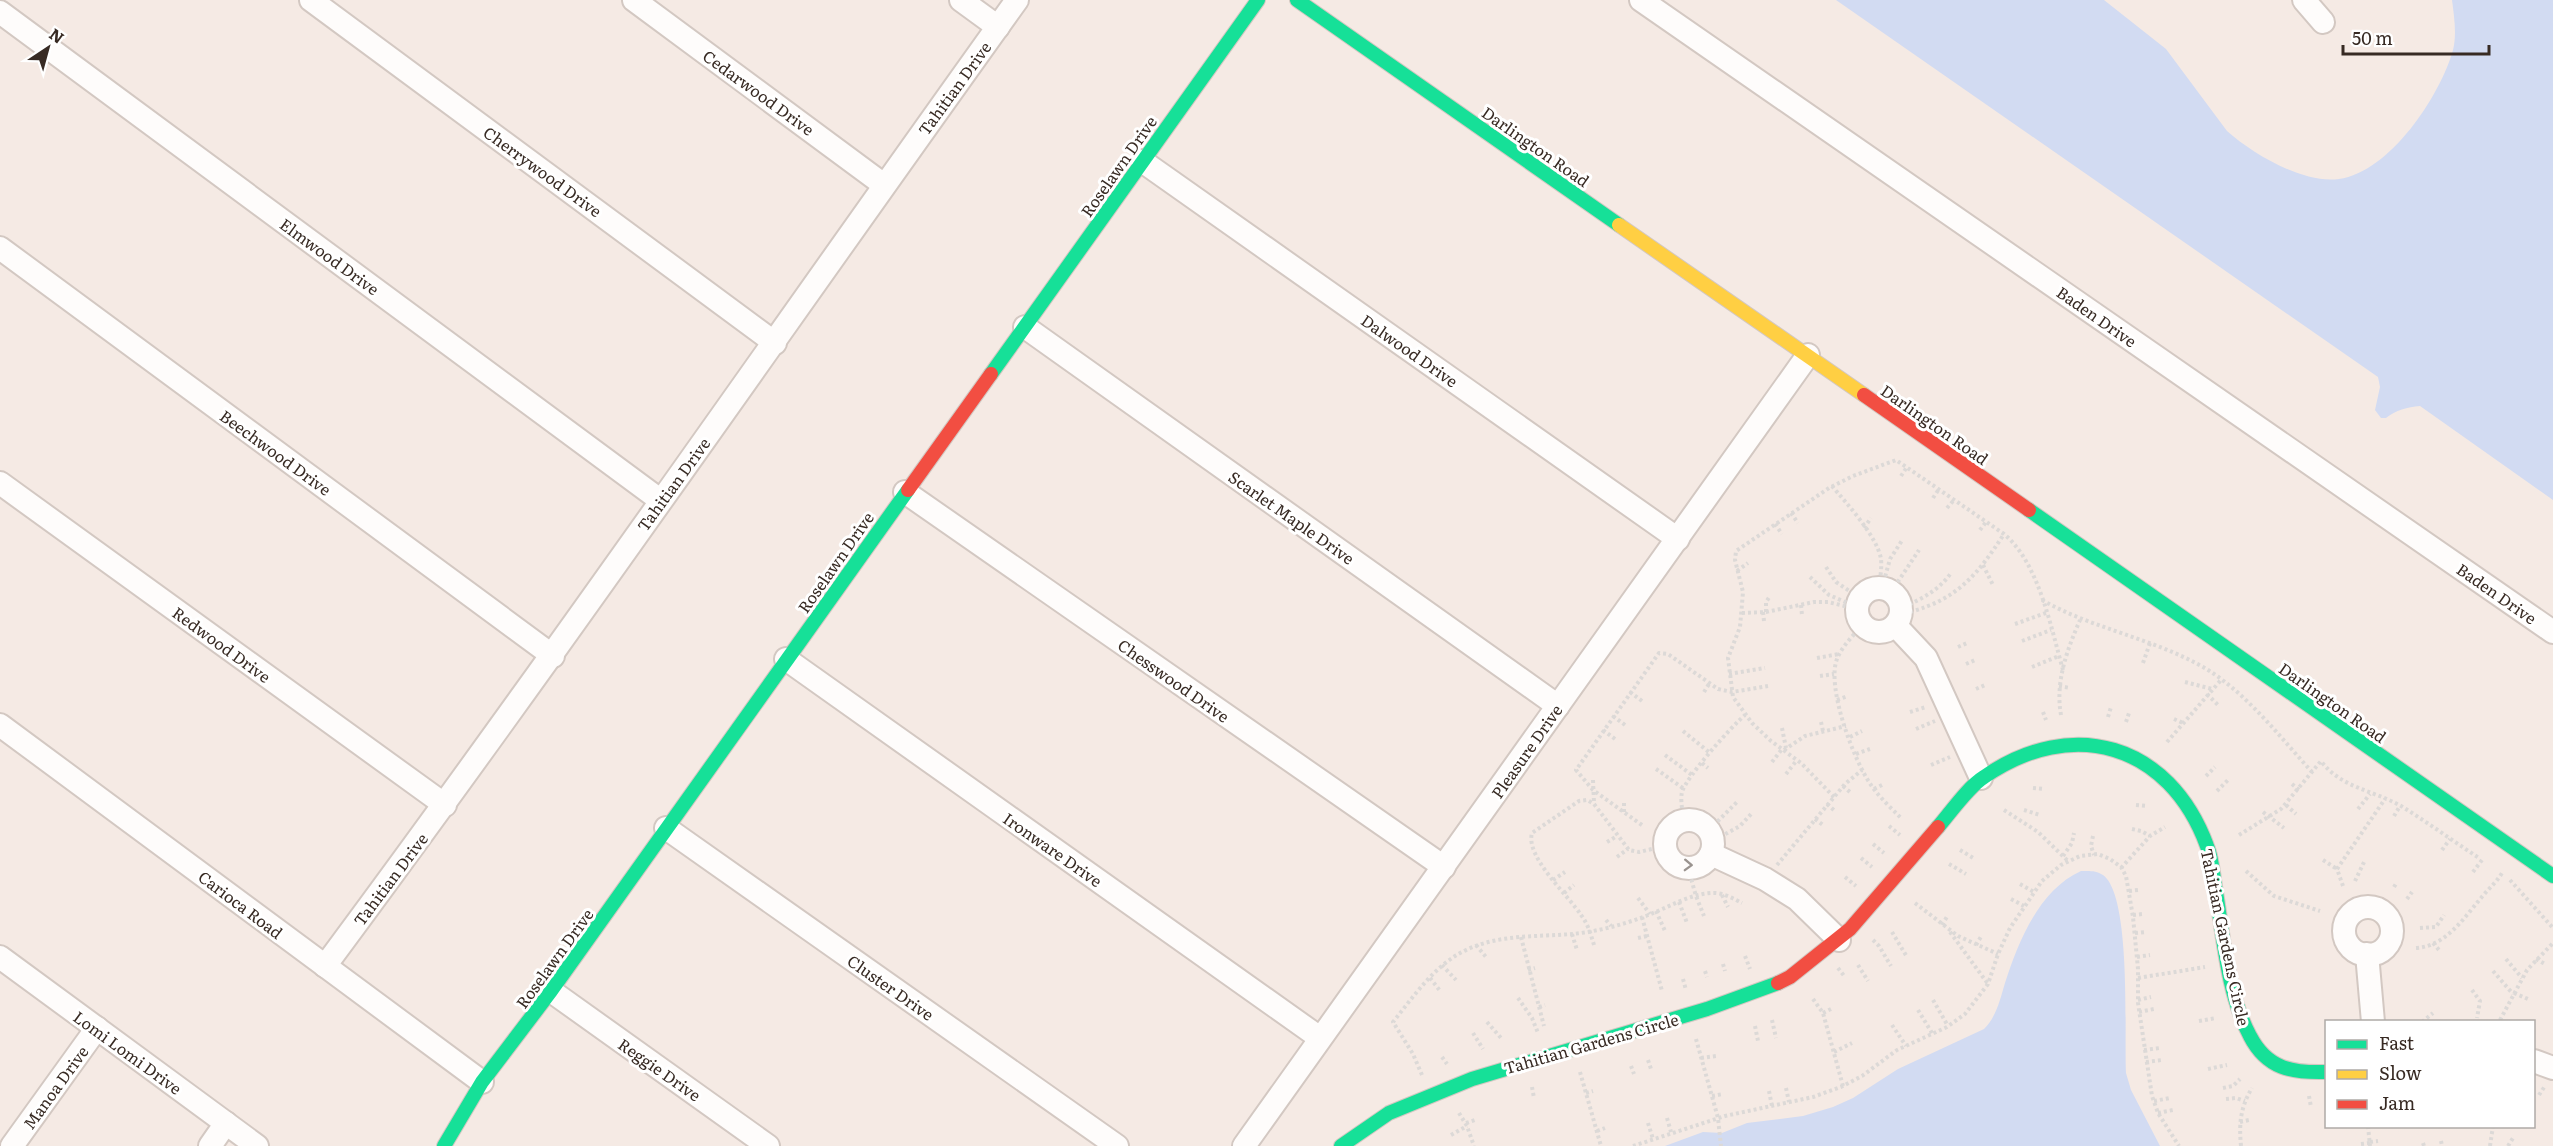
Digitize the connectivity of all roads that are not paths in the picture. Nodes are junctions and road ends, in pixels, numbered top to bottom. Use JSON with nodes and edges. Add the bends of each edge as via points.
{"nodes":[{"id":1,"x":311,"y":0,"type":"edge"},
{"id":2,"x":634,"y":0,"type":"edge"},
{"id":3,"x":961,"y":0,"type":"edge"},
{"id":4,"x":1017,"y":0,"type":"edge"},
{"id":5,"x":1258,"y":0,"type":"edge"},
{"id":6,"x":1297,"y":0,"type":"edge"},
{"id":7,"x":1641,"y":0,"type":"edge"},
{"id":8,"x":2304,"y":0,"type":"edge"},
{"id":9,"x":0,"y":12,"type":"edge"},
{"id":10,"x":2323,"y":22,"type":"dead end"},
{"id":11,"x":998,"y":27,"type":"junction"},
{"id":12,"x":1142,"y":161,"type":"junction"},
{"id":13,"x":884,"y":184,"type":"junction"},
{"id":14,"x":0,"y":248,"type":"edge"},
{"id":15,"x":1025,"y":327,"type":"junction"},
{"id":16,"x":775,"y":343,"type":"junction"},
{"id":17,"x":1808,"y":356,"type":"junction"},
{"id":18,"x":0,"y":483,"type":"edge"},
{"id":19,"x":905,"y":492,"type":"junction"},
{"id":20,"x":660,"y":500,"type":"junction"},
{"id":21,"x":1678,"y":539,"type":"junction"},
{"id":22,"x":1879,"y":606,"type":"road end"},
{"id":23,"x":2553,"y":632,"type":"edge"},
{"id":24,"x":553,"y":656,"type":"junction"},
{"id":25,"x":786,"y":659,"type":"junction"},
{"id":26,"x":1558,"y":706,"type":"junction"},
{"id":27,"x":0,"y":725,"type":"edge"},
{"id":28,"x":1981,"y":778,"type":"junction"},
{"id":29,"x":445,"y":805,"type":"junction"},
{"id":30,"x":666,"y":828,"type":"junction"},
{"id":31,"x":1711,"y":842,"type":"junction"},
{"id":32,"x":1444,"y":867,"type":"junction"},
{"id":33,"x":2553,"y":876,"type":"edge"},
{"id":34,"x":1847,"y":932,"type":"junction"},
{"id":35,"x":2367,"y":954,"type":"dead end"},
{"id":36,"x":0,"y":957,"type":"edge"},
{"id":37,"x":325,"y":966,"type":"junction"},
{"id":38,"x":551,"y":991,"type":"junction"},
{"id":39,"x":2373,"y":1020,"type":"edge"},
{"id":40,"x":97,"y":1028,"type":"junction"},
{"id":41,"x":1320,"y":1038,"type":"junction"},
{"id":42,"x":2535,"y":1062,"type":"edge"},
{"id":43,"x":2325,"y":1072,"type":"edge"},
{"id":44,"x":2550,"y":1076,"type":"edge"},
{"id":45,"x":482,"y":1082,"type":"junction"},
{"id":46,"x":226,"y":1123,"type":"junction"},
{"id":47,"x":12,"y":1146,"type":"edge"},
{"id":48,"x":210,"y":1146,"type":"edge"},
{"id":49,"x":257,"y":1146,"type":"edge"},
{"id":50,"x":444,"y":1146,"type":"edge"},
{"id":51,"x":768,"y":1146,"type":"edge"},
{"id":52,"x":1116,"y":1146,"type":"edge"},
{"id":53,"x":1244,"y":1146,"type":"edge"},
{"id":54,"x":1341,"y":1146,"type":"edge"}],
"edges":[{"from":1,"to":16,"type":"street","name":"Cherrywood Drive"},
{"from":2,"to":13,"type":"street","name":"Cedarwood Drive"},
{"from":3,"to":11,"type":"street"},
{"from":4,"to":11,"type":"street","name":"Tahitian Drive"},
{"from":5,"to":12,"type":"street","name":"Roselawn Drive"},
{"from":6,"to":17,"type":"street","name":"Darlington Road"},
{"from":7,"to":23,"type":"street","name":"Baden Drive"},
{"from":8,"to":10,"type":"street"},
{"from":9,"to":20,"type":"street","name":"Elmwood Drive"},
{"from":11,"to":13,"type":"street","name":"Tahitian Drive"},
{"from":12,"to":15,"type":"street","name":"Roselawn Drive"},
{"from":12,"to":21,"type":"street","name":"Dalwood Drive"},
{"from":13,"to":16,"type":"street","name":"Tahitian Drive"},
{"from":14,"to":24,"type":"street","name":"Beechwood Drive"},
{"from":15,"to":19,"type":"street","name":"Roselawn Drive"},
{"from":15,"to":26,"type":"street","name":"Scarlet Maple Drive"},
{"from":16,"to":20,"type":"street","name":"Tahitian Drive"},
{"from":17,"to":21,"type":"street","name":"Pleasure Drive"},
{"from":17,"to":33,"type":"street","name":"Darlington Road"},
{"from":18,"to":29,"type":"street","name":"Redwood Drive"},
{"from":19,"to":25,"type":"street","name":"Roselawn Drive"},
{"from":19,"to":32,"type":"street","name":"Chesswood Drive"},
{"from":20,"to":24,"type":"street","name":"Tahitian Drive"},
{"from":21,"to":26,"type":"street","name":"Pleasure Drive"},
{"from":22,"to":28,"type":"street","via":[[1926,658]]},
{"from":24,"to":29,"type":"street","name":"Tahitian Drive"},
{"from":25,"to":30,"type":"street","name":"Roselawn Drive"},
{"from":25,"to":41,"type":"street","name":"Ironware Drive"},
{"from":26,"to":32,"type":"street","name":"Pleasure Drive"},
{"from":27,"to":37,"type":"street","name":"Carioca Road"},
{"from":28,"to":34,"type":"street","name":"Tahitian Gardens Circle"},
{"from":28,"to":43,"type":"street","name":"Tahitian Gardens Circle","via":[[2019,755],[2074,742],[2116,748],[2152,767],[2176,790],[2201,828],[2208,847],[2246,1033],[2255,1047],[2278,1066],[2309,1075]]},
{"from":29,"to":37,"type":"street","name":"Tahitian Drive"},
{"from":30,"to":38,"type":"street","name":"Roselawn Drive"},
{"from":30,"to":52,"type":"street","name":"Cluster Drive"},
{"from":31,"to":31,"type":"street","one_way":true,"via":[[1696,821],[1683,820],[1668,831],[1665,846],[1671,860],[1688,867],[1700,865]]},
{"from":31,"to":34,"type":"street"},
{"from":32,"to":41,"type":"street","name":"Pleasure Drive"},
{"from":34,"to":54,"type":"street","name":"Tahitian Gardens Circle","via":[[1790,977],[1767,988],[1430,1095],[1389,1113]]},
{"from":35,"to":39,"type":"street"},
{"from":36,"to":40,"type":"street","name":"Lomi Lomi Drive"},
{"from":37,"to":45,"type":"street","name":"Carioca Road"},
{"from":38,"to":45,"type":"street","name":"Roselawn Drive"},
{"from":38,"to":51,"type":"street","name":"Reggie Drive"},
{"from":40,"to":46,"type":"street","name":"Lomi Lomi Drive"},
{"from":40,"to":47,"type":"street","name":"Manoa Drive"},
{"from":41,"to":53,"type":"street","name":"Pleasure Drive"},
{"from":42,"to":44,"type":"street"},
{"from":45,"to":50,"type":"street","name":"Roselawn Drive"},
{"from":46,"to":48,"type":"street"},
{"from":46,"to":49,"type":"street","name":"Lomi Lomi Drive"}]}
